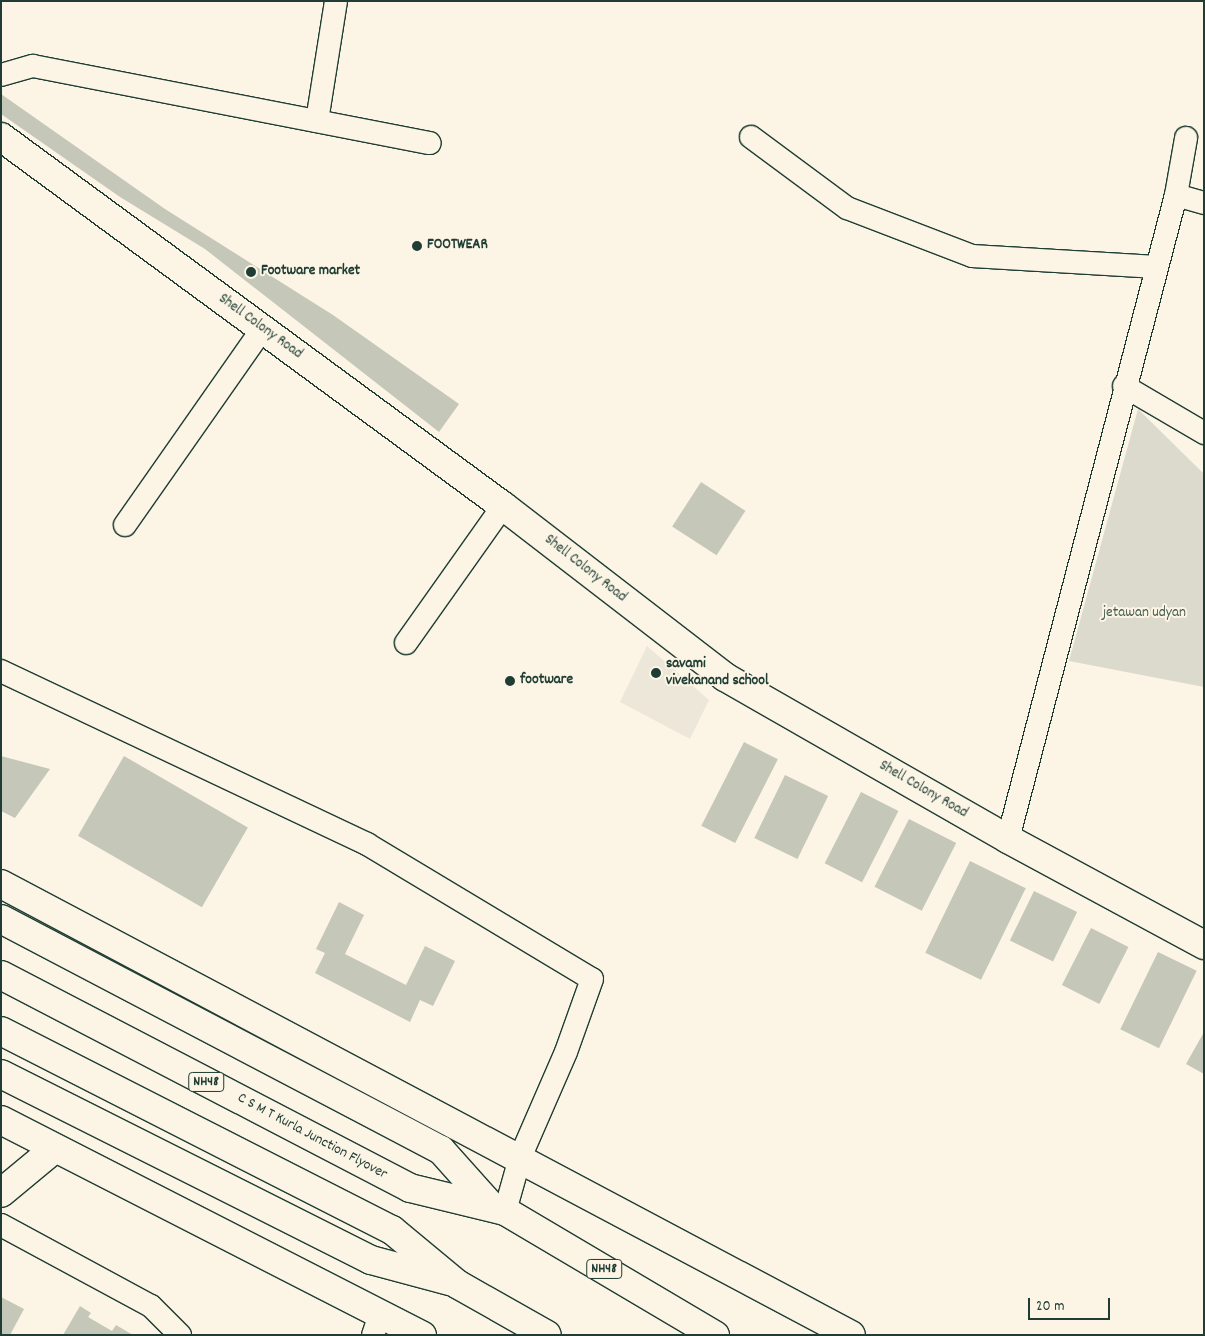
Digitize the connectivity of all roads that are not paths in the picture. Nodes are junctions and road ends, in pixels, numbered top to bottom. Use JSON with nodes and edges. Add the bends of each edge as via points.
{"nodes":[{"id":1,"x":336,"y":1,"type":"edge"},
{"id":2,"x":1,"y":75,"type":"edge"},
{"id":3,"x":317,"y":121,"type":"junction"},
{"id":4,"x":1,"y":137,"type":"edge"},
{"id":5,"x":751,"y":137,"type":"dead end"},
{"id":6,"x":1186,"y":138,"type":"dead end"},
{"id":7,"x":430,"y":143,"type":"dead end"},
{"id":8,"x":1176,"y":196,"type":"junction"},
{"id":9,"x":1204,"y":202,"type":"edge"},
{"id":10,"x":1157,"y":267,"type":"junction"},
{"id":11,"x":263,"y":328,"type":"junction"},
{"id":12,"x":1124,"y":386,"type":"junction"},
{"id":13,"x":1204,"y":433,"type":"edge"},
{"id":14,"x":503,"y":506,"type":"junction"},
{"id":15,"x":125,"y":526,"type":"dead end"},
{"id":16,"x":406,"y":643,"type":"dead end"},
{"id":17,"x":1,"y":671,"type":"edge"},
{"id":18,"x":1008,"y":839,"type":"junction"},
{"id":19,"x":1,"y":884,"type":"edge"},
{"id":20,"x":1,"y":919,"type":"edge"},
{"id":21,"x":1204,"y":945,"type":"edge"},
{"id":22,"x":1,"y":975,"type":"edge"},
{"id":23,"x":1,"y":1031,"type":"edge"},
{"id":24,"x":1,"y":1074,"type":"edge"},
{"id":25,"x":7,"y":1132,"type":"edge"},
{"id":26,"x":54,"y":1149,"type":"junction"},
{"id":27,"x":520,"y":1158,"type":"junction"},
{"id":28,"x":1,"y":1193,"type":"edge"},
{"id":29,"x":498,"y":1209,"type":"junction"},
{"id":30,"x":1,"y":1225,"type":"edge"},
{"id":31,"x":458,"y":1284,"type":"junction"},
{"id":32,"x":377,"y":1323,"type":"edge"},
{"id":33,"x":180,"y":1335,"type":"edge"},
{"id":34,"x":422,"y":1335,"type":"edge"},
{"id":35,"x":547,"y":1335,"type":"edge"},
{"id":36,"x":716,"y":1335,"type":"edge"},
{"id":37,"x":850,"y":1335,"type":"edge"}],
"edges":[{"from":1,"to":3,"type":"street"},
{"from":2,"to":3,"type":"street","via":[[33,66]]},
{"from":3,"to":7,"type":"street"},
{"from":4,"to":11,"type":"main road","name":"Shell Colony Road"},
{"from":5,"to":10,"type":"street","via":[[848,208],[972,256]]},
{"from":6,"to":8,"type":"street"},
{"from":8,"to":9,"type":"street"},
{"from":8,"to":10,"type":"street"},
{"from":10,"to":12,"type":"street"},
{"from":11,"to":14,"type":"main road","name":"Shell Colony Road"},
{"from":11,"to":15,"type":"street"},
{"from":12,"to":13,"type":"street"},
{"from":12,"to":18,"type":"street"},
{"from":14,"to":16,"type":"street"},
{"from":14,"to":18,"type":"main road","name":"Shell Colony Road","via":[[726,677]]},
{"from":17,"to":27,"type":"street","via":[[367,844],[592,979],[566,1052]]},
{"from":18,"to":21,"type":"main road","name":"Shell Colony Road"},
{"from":19,"to":27,"type":"main road"},
{"from":20,"to":29,"type":"main road","via":[[441,1150]]},
{"from":22,"to":29,"type":"main road","name":"C S M T Kurla Junction Flyover","number":"NH48","via":[[410,1188]]},
{"from":23,"to":31,"type":"main road","via":[[392,1230]]},
{"from":24,"to":31,"type":"main road","via":[[371,1260]]},
{"from":25,"to":26,"type":"main road"},
{"from":26,"to":28,"type":"main road"},
{"from":26,"to":32,"type":"main road"},
{"from":27,"to":29,"type":"street"},
{"from":27,"to":37,"type":"main road"},
{"from":29,"to":36,"type":"main road","number":"NH48"},
{"from":30,"to":33,"type":"street","via":[[151,1306]]},
{"from":31,"to":35,"type":"main road"},
{"from":32,"to":34,"type":"main road"}]}
